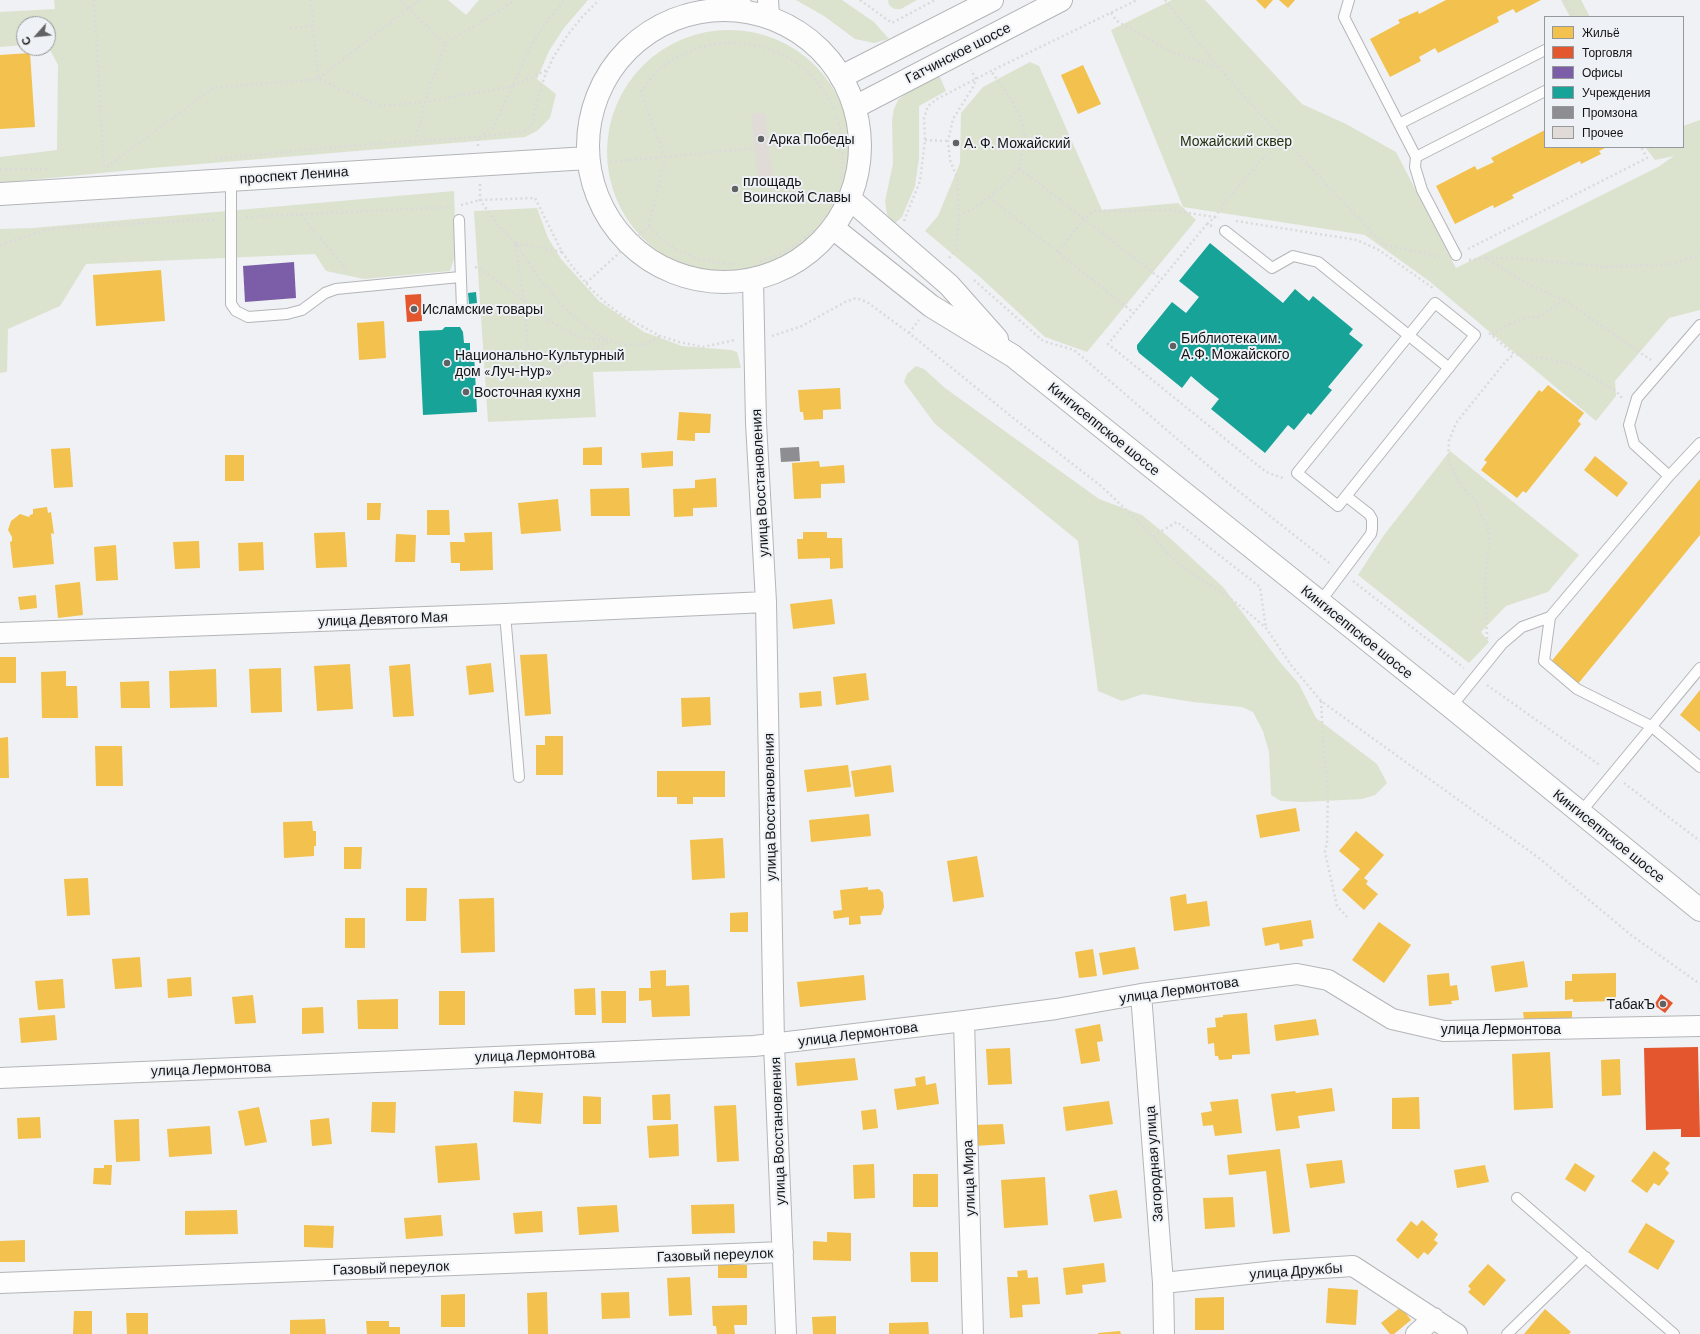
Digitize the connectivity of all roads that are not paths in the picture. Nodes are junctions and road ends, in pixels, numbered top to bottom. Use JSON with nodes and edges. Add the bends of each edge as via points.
{"nodes":[{"id":1,"x":1061,"y":0,"type":"edge"},
{"id":2,"x":1349,"y":0,"type":"edge"},
{"id":3,"x":988,"y":1,"type":"edge"},
{"id":4,"x":741,"y":5,"type":"edge"},
{"id":5,"x":768,"y":9,"type":"edge"},
{"id":6,"x":1544,"y":51,"type":"edge"},
{"id":7,"x":841,"y":77,"type":"junction"},
{"id":8,"x":1544,"y":92,"type":"edge"},
{"id":9,"x":842,"y":112,"type":"junction"},
{"id":10,"x":1399,"y":124,"type":"junction"},
{"id":11,"x":1416,"y":157,"type":"junction"},
{"id":12,"x":588,"y":158,"type":"junction"},
{"id":13,"x":231,"y":179,"type":"junction"},
{"id":14,"x":844,"y":193,"type":"junction"},
{"id":15,"x":0,"y":194,"type":"edge"},
{"id":16,"x":459,"y":220,"type":"dead end"},
{"id":17,"x":823,"y":228,"type":"junction"},
{"id":18,"x":1225,"y":231,"type":"road end"},
{"id":19,"x":1456,"y":255,"type":"road end"},
{"id":20,"x":750,"y":269,"type":"junction"},
{"id":21,"x":460,"y":277,"type":"junction"},
{"id":22,"x":462,"y":310,"type":"dead end"},
{"id":23,"x":1700,"y":326,"type":"edge"},
{"id":24,"x":1408,"y":335,"type":"junction"},
{"id":25,"x":1012,"y":356,"type":"junction"},
{"id":26,"x":1449,"y":368,"type":"junction"},
{"id":27,"x":1700,"y":443,"type":"edge"},
{"id":28,"x":1669,"y":476,"type":"junction"},
{"id":29,"x":1346,"y":496,"type":"junction"},
{"id":30,"x":766,"y":602,"type":"junction"},
{"id":31,"x":1320,"y":602,"type":"junction"},
{"id":32,"x":505,"y":614,"type":"junction"},
{"id":33,"x":1550,"y":617,"type":"junction"},
{"id":34,"x":0,"y":633,"type":"edge"},
{"id":35,"x":1700,"y":668,"type":"edge"},
{"id":36,"x":1450,"y":707,"type":"junction"},
{"id":37,"x":1651,"y":726,"type":"junction"},
{"id":38,"x":1700,"y":767,"type":"edge"},
{"id":39,"x":520,"y":777,"type":"dead end"},
{"id":40,"x":1580,"y":813,"type":"junction"},
{"id":41,"x":1700,"y":910,"type":"edge"},
{"id":42,"x":1141,"y":994,"type":"junction"},
{"id":43,"x":964,"y":1021,"type":"junction"},
{"id":44,"x":1700,"y":1026,"type":"edge"},
{"id":45,"x":774,"y":1044,"type":"junction"},
{"id":46,"x":0,"y":1078,"type":"edge"},
{"id":47,"x":1517,"y":1198,"type":"dead end"},
{"id":48,"x":783,"y":1252,"type":"junction"},
{"id":49,"x":1586,"y":1257,"type":"junction"},
{"id":50,"x":0,"y":1283,"type":"edge"},
{"id":51,"x":1163,"y":1283,"type":"junction"},
{"id":52,"x":1434,"y":1318,"type":"junction"},
{"id":53,"x":786,"y":1334,"type":"edge"},
{"id":54,"x":973,"y":1334,"type":"edge"},
{"id":55,"x":1164,"y":1334,"type":"edge"},
{"id":56,"x":1416,"y":1334,"type":"edge"},
{"id":57,"x":1457,"y":1334,"type":"edge"},
{"id":58,"x":1507,"y":1334,"type":"edge"},
{"id":59,"x":1674,"y":1334,"type":"edge"}],
"edges":[{"from":1,"to":9,"type":"main road","name":"Гатчинское шоссе"},
{"from":2,"to":10,"type":"lane","via":[[1344,17]]},
{"from":3,"to":7,"type":"main road"},
{"from":4,"to":5,"type":"main road"},
{"from":4,"to":12,"type":"main road","via":[[694,13],[671,20],[649,31],[630,46],[601,86],[592,108]]},
{"from":5,"to":7,"type":"main road","via":[[827,56]]},
{"from":6,"to":10,"type":"lane"},
{"from":7,"to":9,"type":"main road"},
{"from":8,"to":11,"type":"lane"},
{"from":9,"to":14,"type":"main road","via":[[860,138],[858,169]]},
{"from":10,"to":11,"type":"lane"},
{"from":11,"to":19,"type":"lane","via":[[1415,167],[1422,190]]},
{"from":12,"to":13,"type":"main road","name":"проспект Ленина"},
{"from":12,"to":20,"type":"main road","via":[[591,178],[607,217],[629,245],[655,264],[678,275],[702,281],[728,283]]},
{"from":13,"to":15,"type":"main road","name":"проспект Ленина"},
{"from":13,"to":21,"type":"lane","via":[[231,304],[236,311],[248,317],[287,314],[302,310],[336,288]]},
{"from":14,"to":17,"type":"main road","via":[[844,211]]},
{"from":14,"to":25,"type":"main road","name":"Кингисеппское шоссе","via":[[949,285]]},
{"from":16,"to":21,"type":"lane"},
{"from":17,"to":20,"type":"main road","via":[[813,250],[794,263],[774,273]]},
{"from":17,"to":25,"type":"main road","name":"Кингисеппское шоссе","via":[[931,306]]},
{"from":18,"to":24,"type":"lane","via":[[1272,268],[1293,256],[1318,262]]},
{"from":20,"to":30,"type":"street","name":"улица Восстановления"},
{"from":21,"to":22,"type":"lane"},
{"from":23,"to":28,"type":"lane","via":[[1637,398],[1629,425],[1634,444]]},
{"from":24,"to":26,"type":"lane"},
{"from":24,"to":26,"type":"lane","via":[[1434,303],[1475,335]]},
{"from":24,"to":29,"type":"lane","via":[[1297,473],[1338,506]]},
{"from":25,"to":31,"type":"main road","name":"Кингисеппское шоссе"},
{"from":26,"to":29,"type":"lane"},
{"from":27,"to":28,"type":"lane"},
{"from":28,"to":33,"type":"lane"},
{"from":29,"to":31,"type":"lane","via":[[1369,514],[1373,524],[1371,534]]},
{"from":30,"to":32,"type":"street","name":"улица Девятого Мая"},
{"from":30,"to":45,"type":"street","name":"улица Восстановления"},
{"from":31,"to":36,"type":"main road","name":"Кингисеппское шоссе"},
{"from":32,"to":34,"type":"street","name":"улица Девятого Мая"},
{"from":32,"to":39,"type":"lane"},
{"from":33,"to":36,"type":"lane","via":[[1522,627],[1502,644]]},
{"from":33,"to":37,"type":"lane","via":[[1544,661],[1577,689]]},
{"from":35,"to":37,"type":"lane"},
{"from":36,"to":40,"type":"main road","name":"Кингисеппское шоссе"},
{"from":37,"to":38,"type":"lane"},
{"from":37,"to":40,"type":"lane"},
{"from":40,"to":41,"type":"main road","name":"Кингисеппское шоссе"},
{"from":42,"to":43,"type":"street","name":"улица Лермонтова","via":[[1056,1009]]},
{"from":42,"to":44,"type":"street","name":"улица Лермонтова","via":[[1297,974],[1328,980],[1392,1019],[1444,1031]]},
{"from":42,"to":51,"type":"street","name":"Загородная улица"},
{"from":43,"to":45,"type":"street","name":"улица Лермонтова"},
{"from":43,"to":54,"type":"street","name":"улица Мира"},
{"from":45,"to":46,"type":"street","name":"улица Лермонтова"},
{"from":45,"to":48,"type":"street","name":"улица Восстановления"},
{"from":47,"to":49,"type":"lane"},
{"from":48,"to":50,"type":"street","name":"Газовый переулок"},
{"from":48,"to":53,"type":"street","name":"улица Восстановления"},
{"from":49,"to":58,"type":"lane"},
{"from":49,"to":59,"type":"lane"},
{"from":51,"to":52,"type":"street","name":"улица Дружбы","via":[[1353,1266]]},
{"from":51,"to":55,"type":"street","name":"Загородная улица"},
{"from":52,"to":56,"type":"street"},
{"from":52,"to":57,"type":"street","name":"улица Дружбы"}]}
